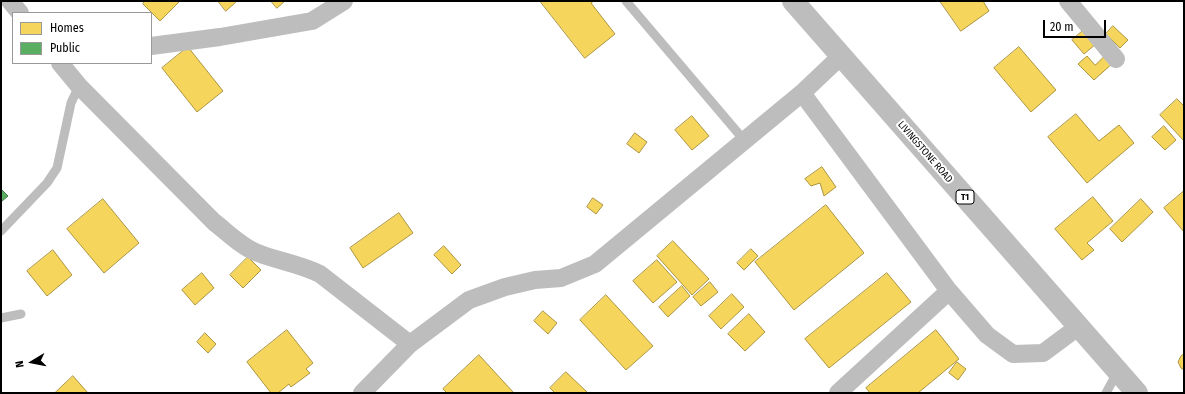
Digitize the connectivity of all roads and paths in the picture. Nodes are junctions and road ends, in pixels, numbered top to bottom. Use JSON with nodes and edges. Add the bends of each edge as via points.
{"nodes":[{"id":1,"x":10,"y":1,"type":"edge"},
{"id":2,"x":344,"y":1,"type":"edge"},
{"id":3,"x":626,"y":1,"type":"edge"},
{"id":4,"x":793,"y":1,"type":"edge"},
{"id":5,"x":1068,"y":1,"type":"edge"},
{"id":6,"x":19,"y":12,"type":"edge"},
{"id":7,"x":152,"y":46,"type":"edge"},
{"id":8,"x":841,"y":56,"type":"junction"},
{"id":9,"x":1116,"y":59,"type":"dead end"},
{"id":10,"x":67,"y":64,"type":"edge"},
{"id":11,"x":79,"y":86,"type":"junction"},
{"id":12,"x":802,"y":93,"type":"junction"},
{"id":13,"x":744,"y":140,"type":"junction"},
{"id":14,"x":1,"y":231,"type":"edge"},
{"id":15,"x":949,"y":291,"type":"junction"},
{"id":16,"x":21,"y":314,"type":"dead end"},
{"id":17,"x":1,"y":318,"type":"edge"},
{"id":18,"x":1078,"y":327,"type":"junction"},
{"id":19,"x":410,"y":344,"type":"junction"},
{"id":20,"x":1117,"y":372,"type":"junction"},
{"id":21,"x":362,"y":393,"type":"edge"},
{"id":22,"x":838,"y":393,"type":"edge"},
{"id":23,"x":1106,"y":393,"type":"edge"},
{"id":24,"x":1136,"y":393,"type":"edge"}],
"edges":[{"from":1,"to":6,"type":"street"},
{"from":2,"to":7,"type":"street","via":[[312,21]]},
{"from":3,"to":13,"type":"lane"},
{"from":4,"to":8,"type":"highway","name":"LIVINGSTONE ROAD","number":"T1"},
{"from":5,"to":9,"type":"street"},
{"from":8,"to":12,"type":"street"},
{"from":8,"to":18,"type":"highway","name":"LIVINGSTONE ROAD","number":"T1"},
{"from":10,"to":11,"type":"street"},
{"from":11,"to":14,"type":"lane","via":[[71,103],[57,168],[47,183]]},
{"from":11,"to":19,"type":"street","via":[[214,222],[237,240],[256,253],[320,274]]},
{"from":12,"to":13,"type":"street"},
{"from":12,"to":15,"type":"street"},
{"from":13,"to":19,"type":"street","via":[[595,264],[560,278],[505,286],[469,300]]},
{"from":15,"to":18,"type":"street","via":[[987,335],[1013,354],[1042,353]]},
{"from":15,"to":22,"type":"street"},
{"from":16,"to":17,"type":"lane"},
{"from":18,"to":20,"type":"highway","name":"LIVINGSTONE ROAD","number":"T1"},
{"from":19,"to":21,"type":"street"},
{"from":20,"to":23,"type":"lane"},
{"from":20,"to":24,"type":"highway","name":"LIVINGSTONE ROAD","number":"T1"}]}
